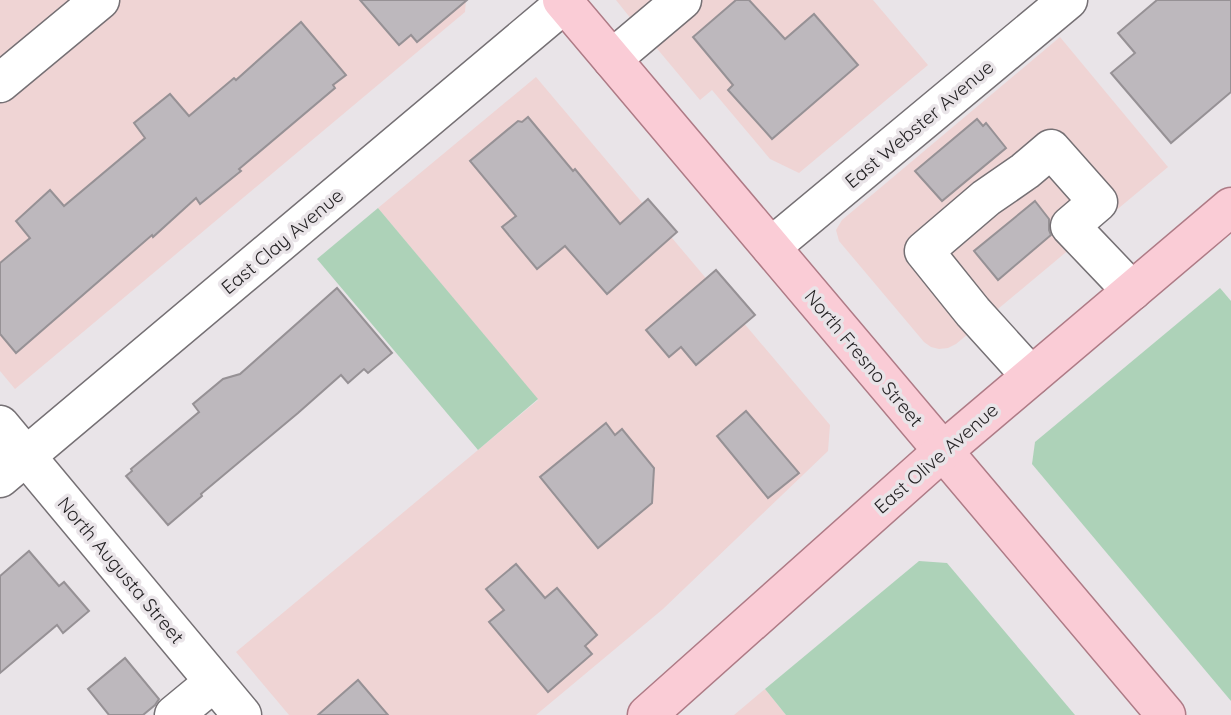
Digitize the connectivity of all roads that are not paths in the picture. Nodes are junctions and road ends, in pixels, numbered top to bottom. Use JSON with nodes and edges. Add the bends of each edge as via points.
{"nodes":[{"id":1,"x":100,"y":0,"type":"edge"},
{"id":2,"x":682,"y":0,"type":"edge"},
{"id":3,"x":1068,"y":0,"type":"edge"},
{"id":4,"x":563,"y":2,"type":"edge"},
{"id":5,"x":612,"y":59,"type":"junction"},
{"id":6,"x":0,"y":83,"type":"edge"},
{"id":7,"x":1231,"y":206,"type":"edge"},
{"id":8,"x":771,"y":247,"type":"junction"},
{"id":9,"x":1132,"y":291,"type":"junction"},
{"id":10,"x":1031,"y":376,"type":"junction"},
{"id":11,"x":0,"y":425,"type":"edge"},
{"id":12,"x":943,"y":451,"type":"junction"},
{"id":13,"x":13,"y":467,"type":"edge"},
{"id":14,"x":214,"y":682,"type":"junction"},
{"id":15,"x":174,"y":715,"type":"edge"},
{"id":16,"x":242,"y":715,"type":"edge"},
{"id":17,"x":647,"y":715,"type":"edge"},
{"id":18,"x":1166,"y":715,"type":"edge"}],
"edges":[{"from":1,"to":6,"type":"street"},
{"from":2,"to":5,"type":"street"},
{"from":3,"to":8,"type":"street","name":"East Webster Avenue"},
{"from":4,"to":5,"type":"main road","name":"North Fresno Street"},
{"from":4,"to":13,"type":"street","name":"East Clay Avenue"},
{"from":5,"to":8,"type":"main road","name":"North Fresno Street"},
{"from":7,"to":9,"type":"main road","name":"East Olive Avenue"},
{"from":8,"to":12,"type":"main road","name":"North Fresno Street"},
{"from":9,"to":10,"type":"main road","name":"East Olive Avenue"},
{"from":9,"to":10,"type":"street","via":[[1070,226],[1098,202],[1051,149],[986,198],[924,251]]},
{"from":10,"to":12,"type":"main road","name":"East Olive Avenue"},
{"from":11,"to":13,"type":"street","name":"North Augusta Street"},
{"from":12,"to":17,"type":"main road","name":"East Olive Avenue"},
{"from":12,"to":18,"type":"main road","name":"North Fresno Street"},
{"from":13,"to":14,"type":"street","name":"North Augusta Street"},
{"from":14,"to":15,"type":"street"},
{"from":14,"to":16,"type":"street","name":"North Augusta Street"}]}
